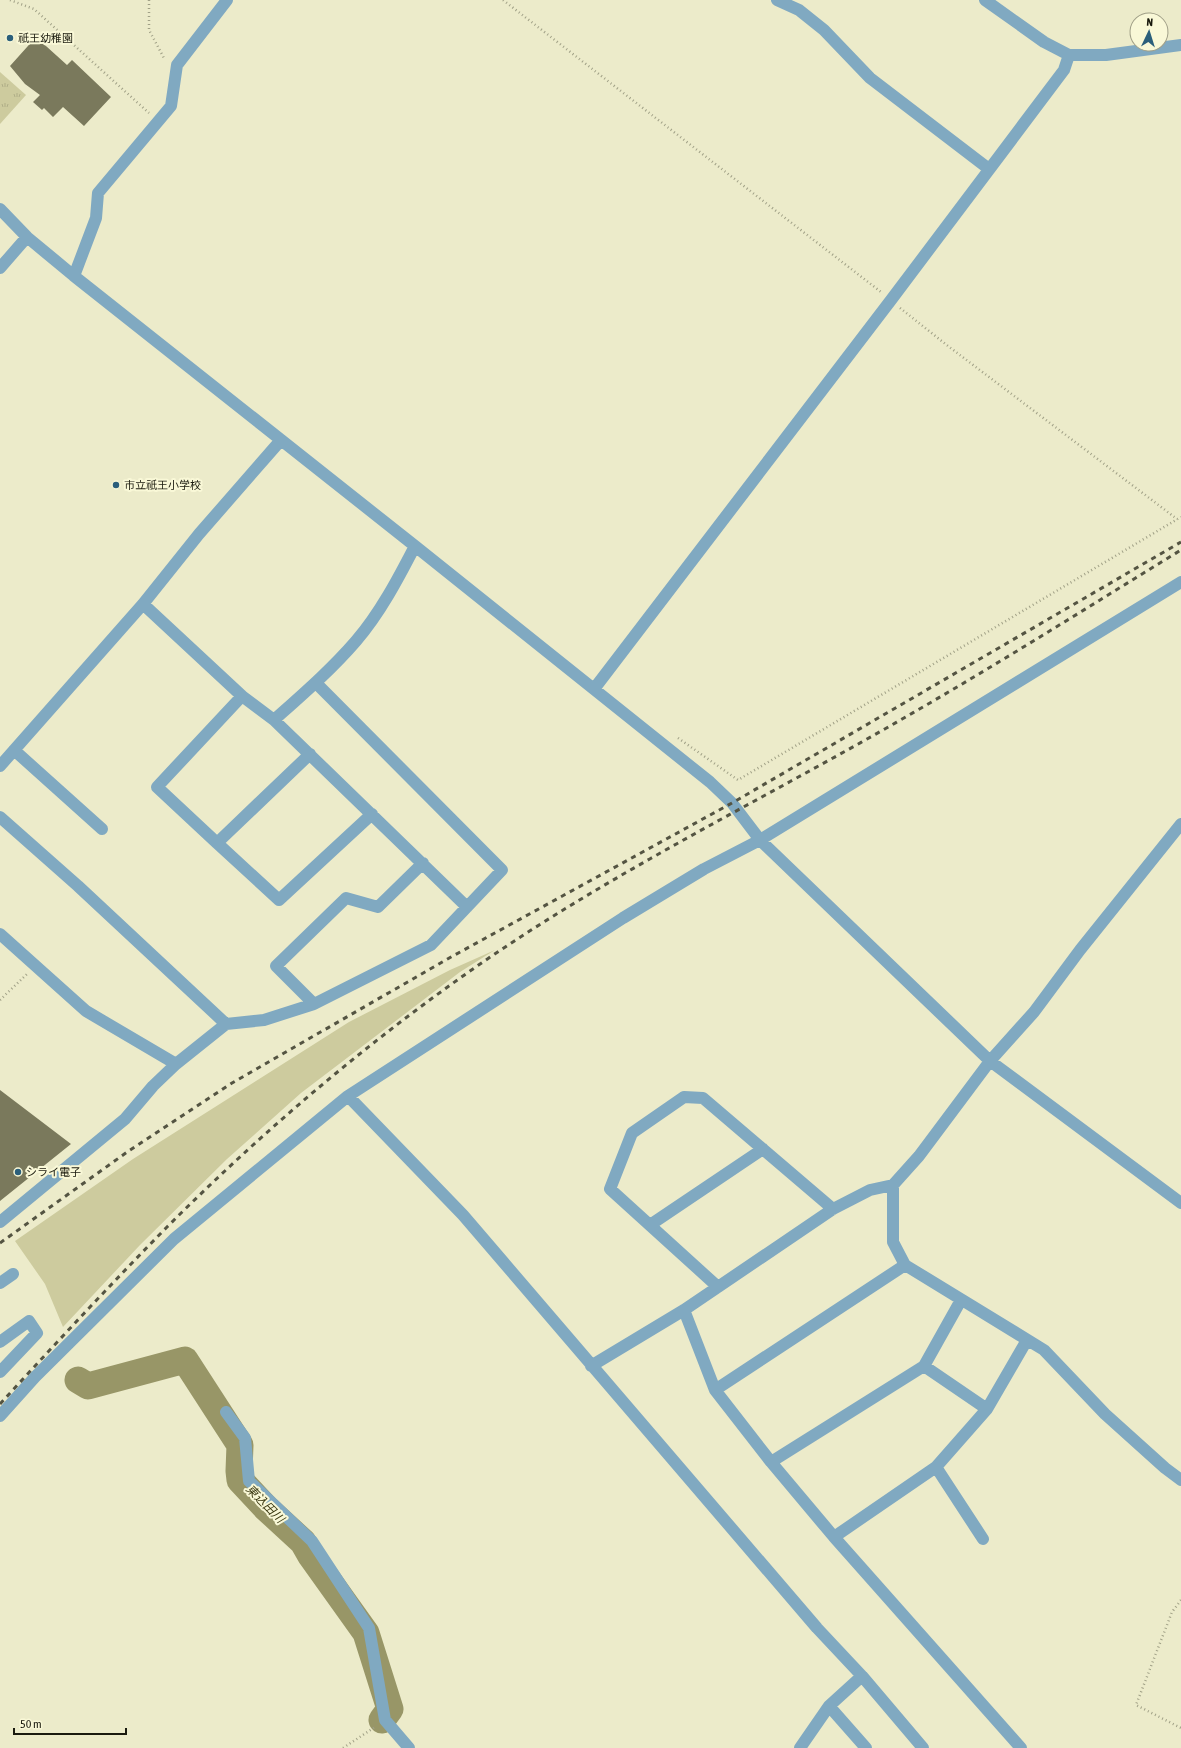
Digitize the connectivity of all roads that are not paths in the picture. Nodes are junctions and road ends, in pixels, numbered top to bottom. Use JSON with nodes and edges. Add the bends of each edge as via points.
{"nodes":[{"id":1,"x":227,"y":0,"type":"edge"},
{"id":2,"x":776,"y":0,"type":"edge"},
{"id":3,"x":984,"y":0,"type":"edge"},
{"id":4,"x":1181,"y":45,"type":"edge"},
{"id":5,"x":1069,"y":55,"type":"junction"},
{"id":6,"x":989,"y":169,"type":"junction"},
{"id":7,"x":0,"y":209,"type":"edge"},
{"id":8,"x":27,"y":237,"type":"junction"},
{"id":9,"x":0,"y":268,"type":"edge"},
{"id":10,"x":74,"y":276,"type":"junction"},
{"id":11,"x":281,"y":440,"type":"junction"},
{"id":12,"x":415,"y":546,"type":"junction"},
{"id":13,"x":1181,"y":582,"type":"edge"},
{"id":14,"x":143,"y":604,"type":"junction"},
{"id":15,"x":316,"y":683,"type":"junction"},
{"id":16,"x":594,"y":689,"type":"junction"},
{"id":17,"x":242,"y":696,"type":"junction"},
{"id":18,"x":274,"y":720,"type":"junction"},
{"id":19,"x":14,"y":750,"type":"junction"},
{"id":20,"x":310,"y":754,"type":"junction"},
{"id":21,"x":0,"y":766,"type":"edge"},
{"id":22,"x":372,"y":814,"type":"junction"},
{"id":23,"x":0,"y":817,"type":"edge"},
{"id":24,"x":1181,"y":824,"type":"edge"},
{"id":25,"x":102,"y":829,"type":"dead end"},
{"id":26,"x":760,"y":840,"type":"junction"},
{"id":27,"x":218,"y":844,"type":"junction"},
{"id":28,"x":423,"y":863,"type":"junction"},
{"id":29,"x":468,"y":907,"type":"junction"},
{"id":30,"x":0,"y":934,"type":"edge"},
{"id":31,"x":314,"y":1004,"type":"junction"},
{"id":32,"x":226,"y":1024,"type":"junction"},
{"id":33,"x":990,"y":1061,"type":"junction"},
{"id":34,"x":176,"y":1064,"type":"junction"},
{"id":35,"x":348,"y":1096,"type":"junction"},
{"id":36,"x":763,"y":1149,"type":"junction"},
{"id":37,"x":893,"y":1184,"type":"junction"},
{"id":38,"x":1181,"y":1203,"type":"edge"},
{"id":39,"x":833,"y":1209,"type":"junction"},
{"id":40,"x":0,"y":1222,"type":"edge"},
{"id":41,"x":650,"y":1225,"type":"junction"},
{"id":42,"x":905,"y":1265,"type":"junction"},
{"id":43,"x":13,"y":1274,"type":"dead end"},
{"id":44,"x":0,"y":1283,"type":"edge"},
{"id":45,"x":718,"y":1287,"type":"junction"},
{"id":46,"x":961,"y":1300,"type":"junction"},
{"id":47,"x":684,"y":1310,"type":"junction"},
{"id":48,"x":1027,"y":1340,"type":"junction"},
{"id":49,"x":0,"y":1342,"type":"edge"},
{"id":50,"x":591,"y":1366,"type":"junction"},
{"id":51,"x":924,"y":1366,"type":"junction"},
{"id":52,"x":0,"y":1372,"type":"edge"},
{"id":53,"x":715,"y":1390,"type":"junction"},
{"id":54,"x":987,"y":1409,"type":"junction"},
{"id":55,"x":226,"y":1412,"type":"dead end"},
{"id":56,"x":0,"y":1416,"type":"edge"},
{"id":57,"x":771,"y":1462,"type":"junction"},
{"id":58,"x":936,"y":1468,"type":"junction"},
{"id":59,"x":1181,"y":1480,"type":"edge"},
{"id":60,"x":834,"y":1537,"type":"junction"},
{"id":61,"x":983,"y":1539,"type":"dead end"},
{"id":62,"x":862,"y":1676,"type":"junction"},
{"id":63,"x":830,"y":1706,"type":"junction"},
{"id":64,"x":409,"y":1748,"type":"edge"},
{"id":65,"x":800,"y":1748,"type":"edge"},
{"id":66,"x":866,"y":1748,"type":"edge"},
{"id":67,"x":923,"y":1748,"type":"edge"},
{"id":68,"x":1021,"y":1748,"type":"edge"}],
"edges":[{"from":1,"to":10,"type":"street","via":[[176,70],[171,106],[98,193],[96,218]]},
{"from":2,"to":6,"type":"street","via":[[799,10],[824,30],[870,78]]},
{"from":3,"to":5,"type":"street","via":[[1044,42]]},
{"from":4,"to":5,"type":"street","via":[[1106,55]]},
{"from":5,"to":6,"type":"street","via":[[1064,70]]},
{"from":6,"to":16,"type":"street"},
{"from":7,"to":8,"type":"street"},
{"from":8,"to":9,"type":"street"},
{"from":8,"to":10,"type":"street"},
{"from":10,"to":11,"type":"street"},
{"from":11,"to":12,"type":"street"},
{"from":11,"to":14,"type":"street","via":[[199,534]]},
{"from":12,"to":15,"type":"street","via":[[392,590],[361,634]]},
{"from":12,"to":16,"type":"street"},
{"from":13,"to":26,"type":"street"},
{"from":14,"to":17,"type":"street"},
{"from":14,"to":19,"type":"street"},
{"from":15,"to":18,"type":"street"},
{"from":15,"to":29,"type":"street","via":[[502,870]]},
{"from":16,"to":26,"type":"street","via":[[710,782],[732,803]]},
{"from":17,"to":18,"type":"street"},
{"from":17,"to":27,"type":"street","via":[[157,787]]},
{"from":18,"to":20,"type":"street"},
{"from":19,"to":21,"type":"street"},
{"from":19,"to":25,"type":"street"},
{"from":20,"to":22,"type":"street"},
{"from":20,"to":27,"type":"street"},
{"from":22,"to":27,"type":"street","via":[[279,900]]},
{"from":22,"to":28,"type":"street"},
{"from":23,"to":32,"type":"street"},
{"from":24,"to":33,"type":"street","via":[[1034,1012]]},
{"from":26,"to":33,"type":"street"},
{"from":26,"to":35,"type":"street","via":[[704,869],[623,918]]},
{"from":28,"to":29,"type":"street"},
{"from":28,"to":31,"type":"street","via":[[378,907],[346,898],[276,966]]},
{"from":29,"to":31,"type":"street","via":[[431,945]]},
{"from":30,"to":34,"type":"street","via":[[86,1011]]},
{"from":31,"to":32,"type":"street","via":[[264,1020]]},
{"from":32,"to":34,"type":"street"},
{"from":33,"to":37,"type":"street","via":[[919,1156]]},
{"from":33,"to":38,"type":"street"},
{"from":34,"to":40,"type":"street","via":[[125,1119]]},
{"from":35,"to":50,"type":"street","via":[[463,1215]]},
{"from":35,"to":56,"type":"street","via":[[174,1239],[40,1372]]},
{"from":36,"to":39,"type":"street"},
{"from":36,"to":41,"type":"street"},
{"from":36,"to":41,"type":"street","via":[[703,1098],[684,1097],[632,1133],[610,1189]]},
{"from":37,"to":39,"type":"street","via":[[870,1190]]},
{"from":37,"to":42,"type":"street","via":[[893,1242]]},
{"from":39,"to":45,"type":"street"},
{"from":41,"to":45,"type":"street"},
{"from":42,"to":46,"type":"street"},
{"from":42,"to":53,"type":"street"},
{"from":43,"to":44,"type":"street"},
{"from":45,"to":47,"type":"street"},
{"from":46,"to":48,"type":"street"},
{"from":46,"to":51,"type":"street"},
{"from":47,"to":50,"type":"street"},
{"from":47,"to":53,"type":"street"},
{"from":48,"to":54,"type":"street"},
{"from":48,"to":59,"type":"street","via":[[1044,1350],[1105,1414]]},
{"from":49,"to":52,"type":"street","via":[[29,1321],[37,1333]]},
{"from":50,"to":62,"type":"street","via":[[817,1628]]},
{"from":51,"to":54,"type":"street"},
{"from":51,"to":57,"type":"street"},
{"from":53,"to":57,"type":"street"},
{"from":54,"to":58,"type":"street"},
{"from":55,"to":64,"type":"street","via":[[245,1438],[249,1481],[312,1541],[369,1628],[385,1720]]},
{"from":57,"to":60,"type":"street"},
{"from":58,"to":60,"type":"street"},
{"from":58,"to":61,"type":"street"},
{"from":60,"to":68,"type":"street"},
{"from":62,"to":63,"type":"street"},
{"from":62,"to":67,"type":"street"},
{"from":63,"to":65,"type":"street"},
{"from":63,"to":66,"type":"street"}]}
